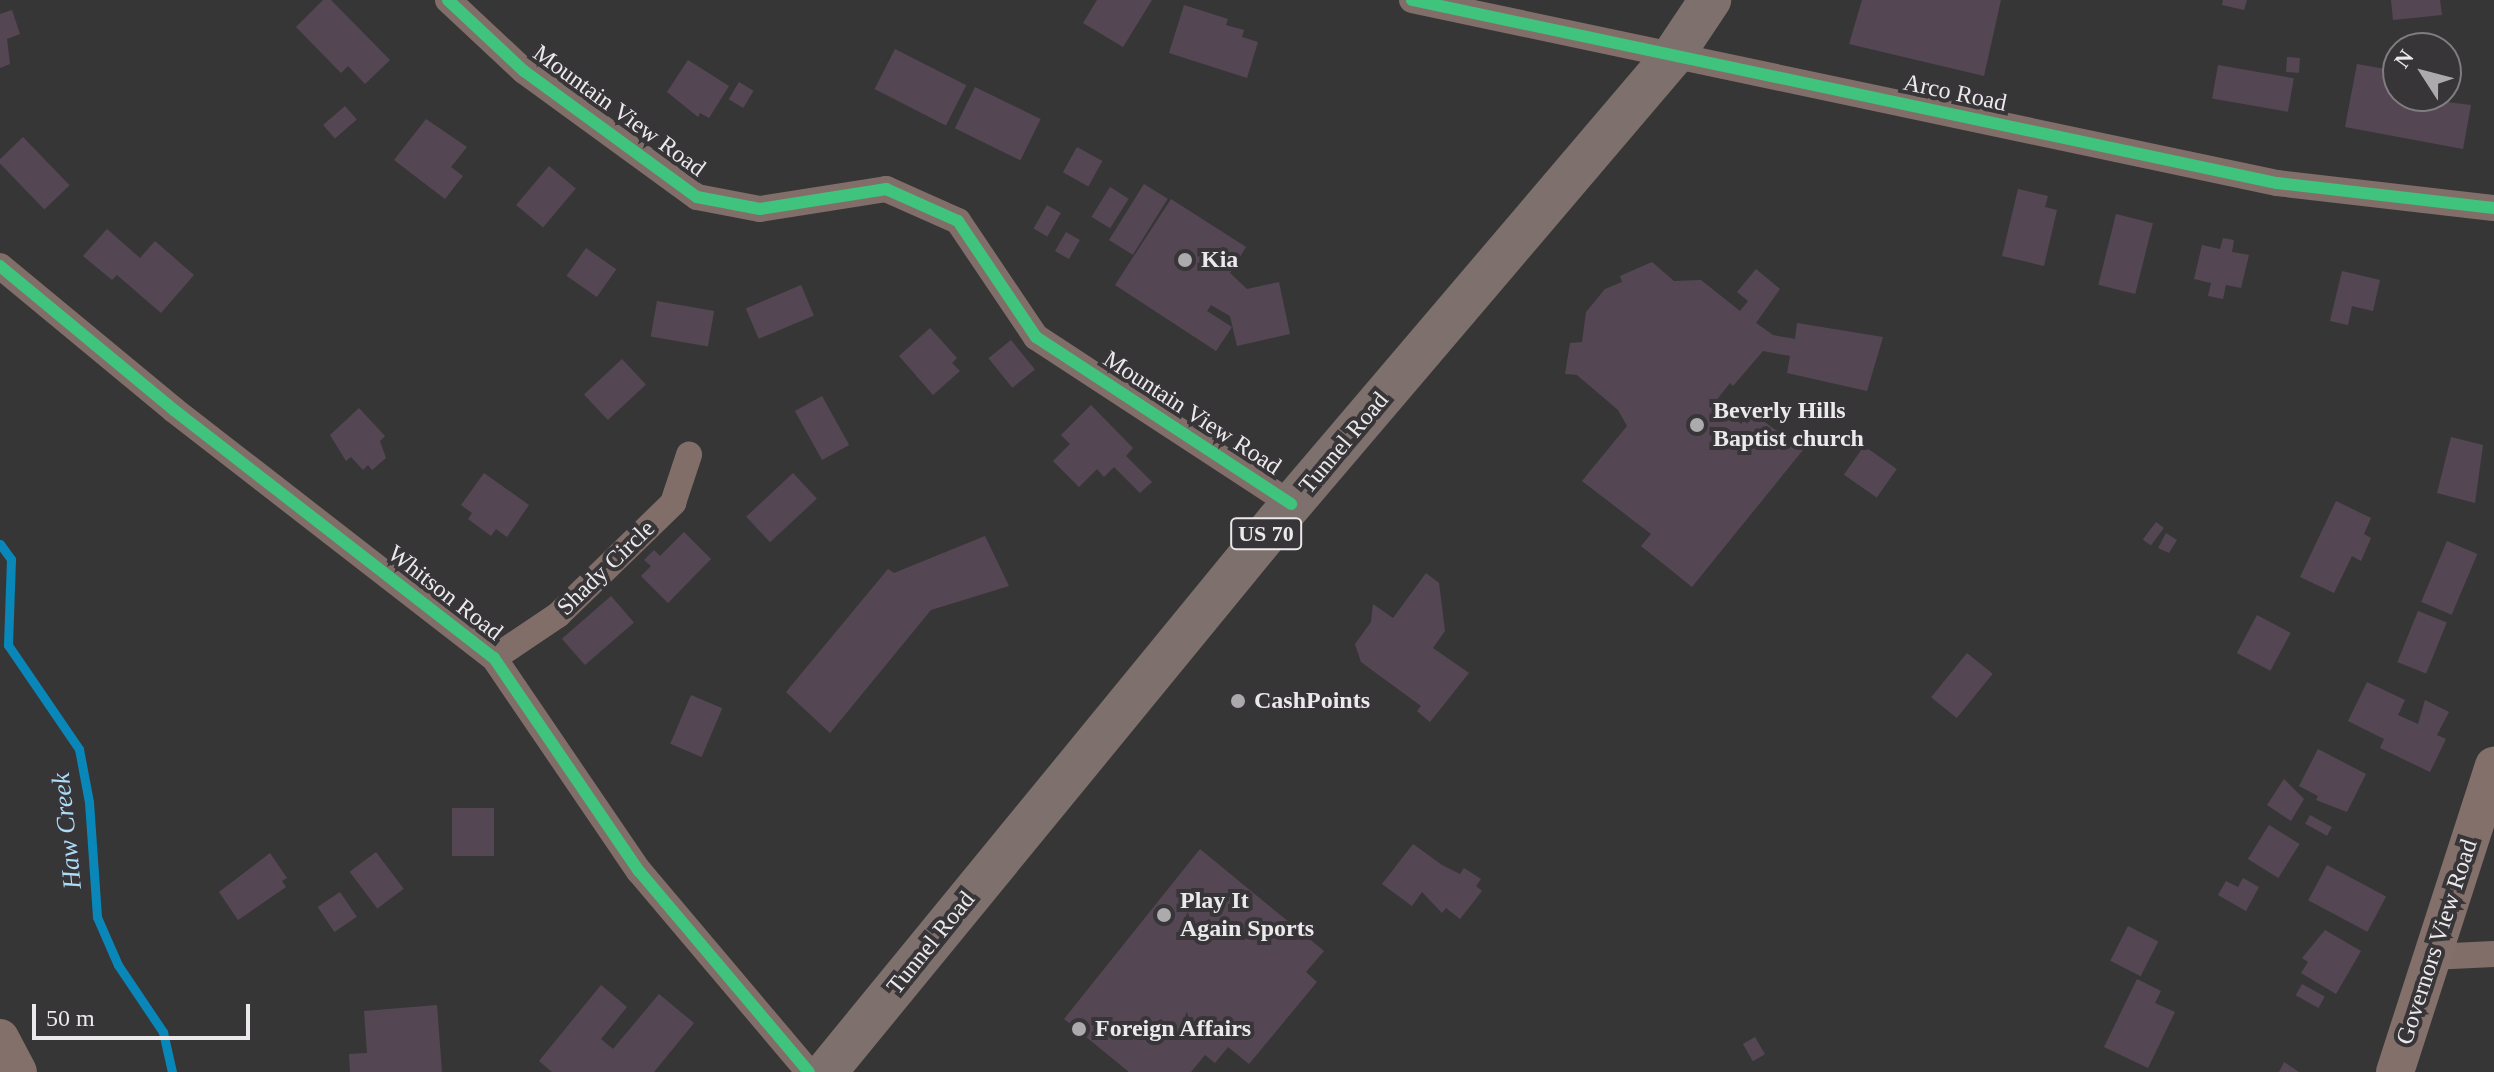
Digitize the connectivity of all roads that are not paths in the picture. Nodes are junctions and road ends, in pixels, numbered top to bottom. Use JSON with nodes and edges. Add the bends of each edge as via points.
{"nodes":[{"id":1,"x":448,"y":0,"type":"edge"},
{"id":2,"x":1412,"y":0,"type":"edge"},
{"id":3,"x":1710,"y":0,"type":"edge"},
{"id":4,"x":1672,"y":57,"type":"junction"},
{"id":5,"x":2494,"y":208,"type":"edge"},
{"id":6,"x":0,"y":266,"type":"edge"},
{"id":7,"x":689,"y":455,"type":"dead end"},
{"id":8,"x":1291,"y":504,"type":"junction"},
{"id":9,"x":494,"y":658,"type":"junction"},
{"id":10,"x":2494,"y":766,"type":"edge"},
{"id":11,"x":2494,"y":954,"type":"edge"},
{"id":12,"x":2431,"y":957,"type":"junction"},
{"id":13,"x":0,"y":1038,"type":"edge"},
{"id":14,"x":18,"y":1072,"type":"edge"},
{"id":15,"x":809,"y":1072,"type":"edge"},
{"id":16,"x":826,"y":1072,"type":"edge"},
{"id":17,"x":2395,"y":1072,"type":"edge"}],
"edges":[{"from":1,"to":8,"type":"street","name":"Mountain View Road","via":[[524,71],[697,197],[760,209],[886,189],[958,221],[1036,337]]},
{"from":2,"to":4,"type":"street","name":"Arco Road"},
{"from":3,"to":4,"type":"main road","name":"Tunnel Road","number":"US 70"},
{"from":4,"to":5,"type":"street","name":"Arco Road","via":[[2277,183]]},
{"from":4,"to":8,"type":"main road","name":"Tunnel Road","number":"US 70"},
{"from":6,"to":9,"type":"street","name":"Whitson Road","via":[[174,410]]},
{"from":7,"to":9,"type":"street","name":"Shady Circle","via":[[673,503],[558,615]]},
{"from":8,"to":16,"type":"main road","name":"Tunnel Road","number":"US 70"},
{"from":9,"to":15,"type":"street","name":"Whitson Road","via":[[639,871]]},
{"from":10,"to":12,"type":"street","name":"Governors View Road"},
{"from":11,"to":12,"type":"street"},
{"from":12,"to":17,"type":"street","name":"Governors View Road"},
{"from":13,"to":14,"type":"street"}]}
